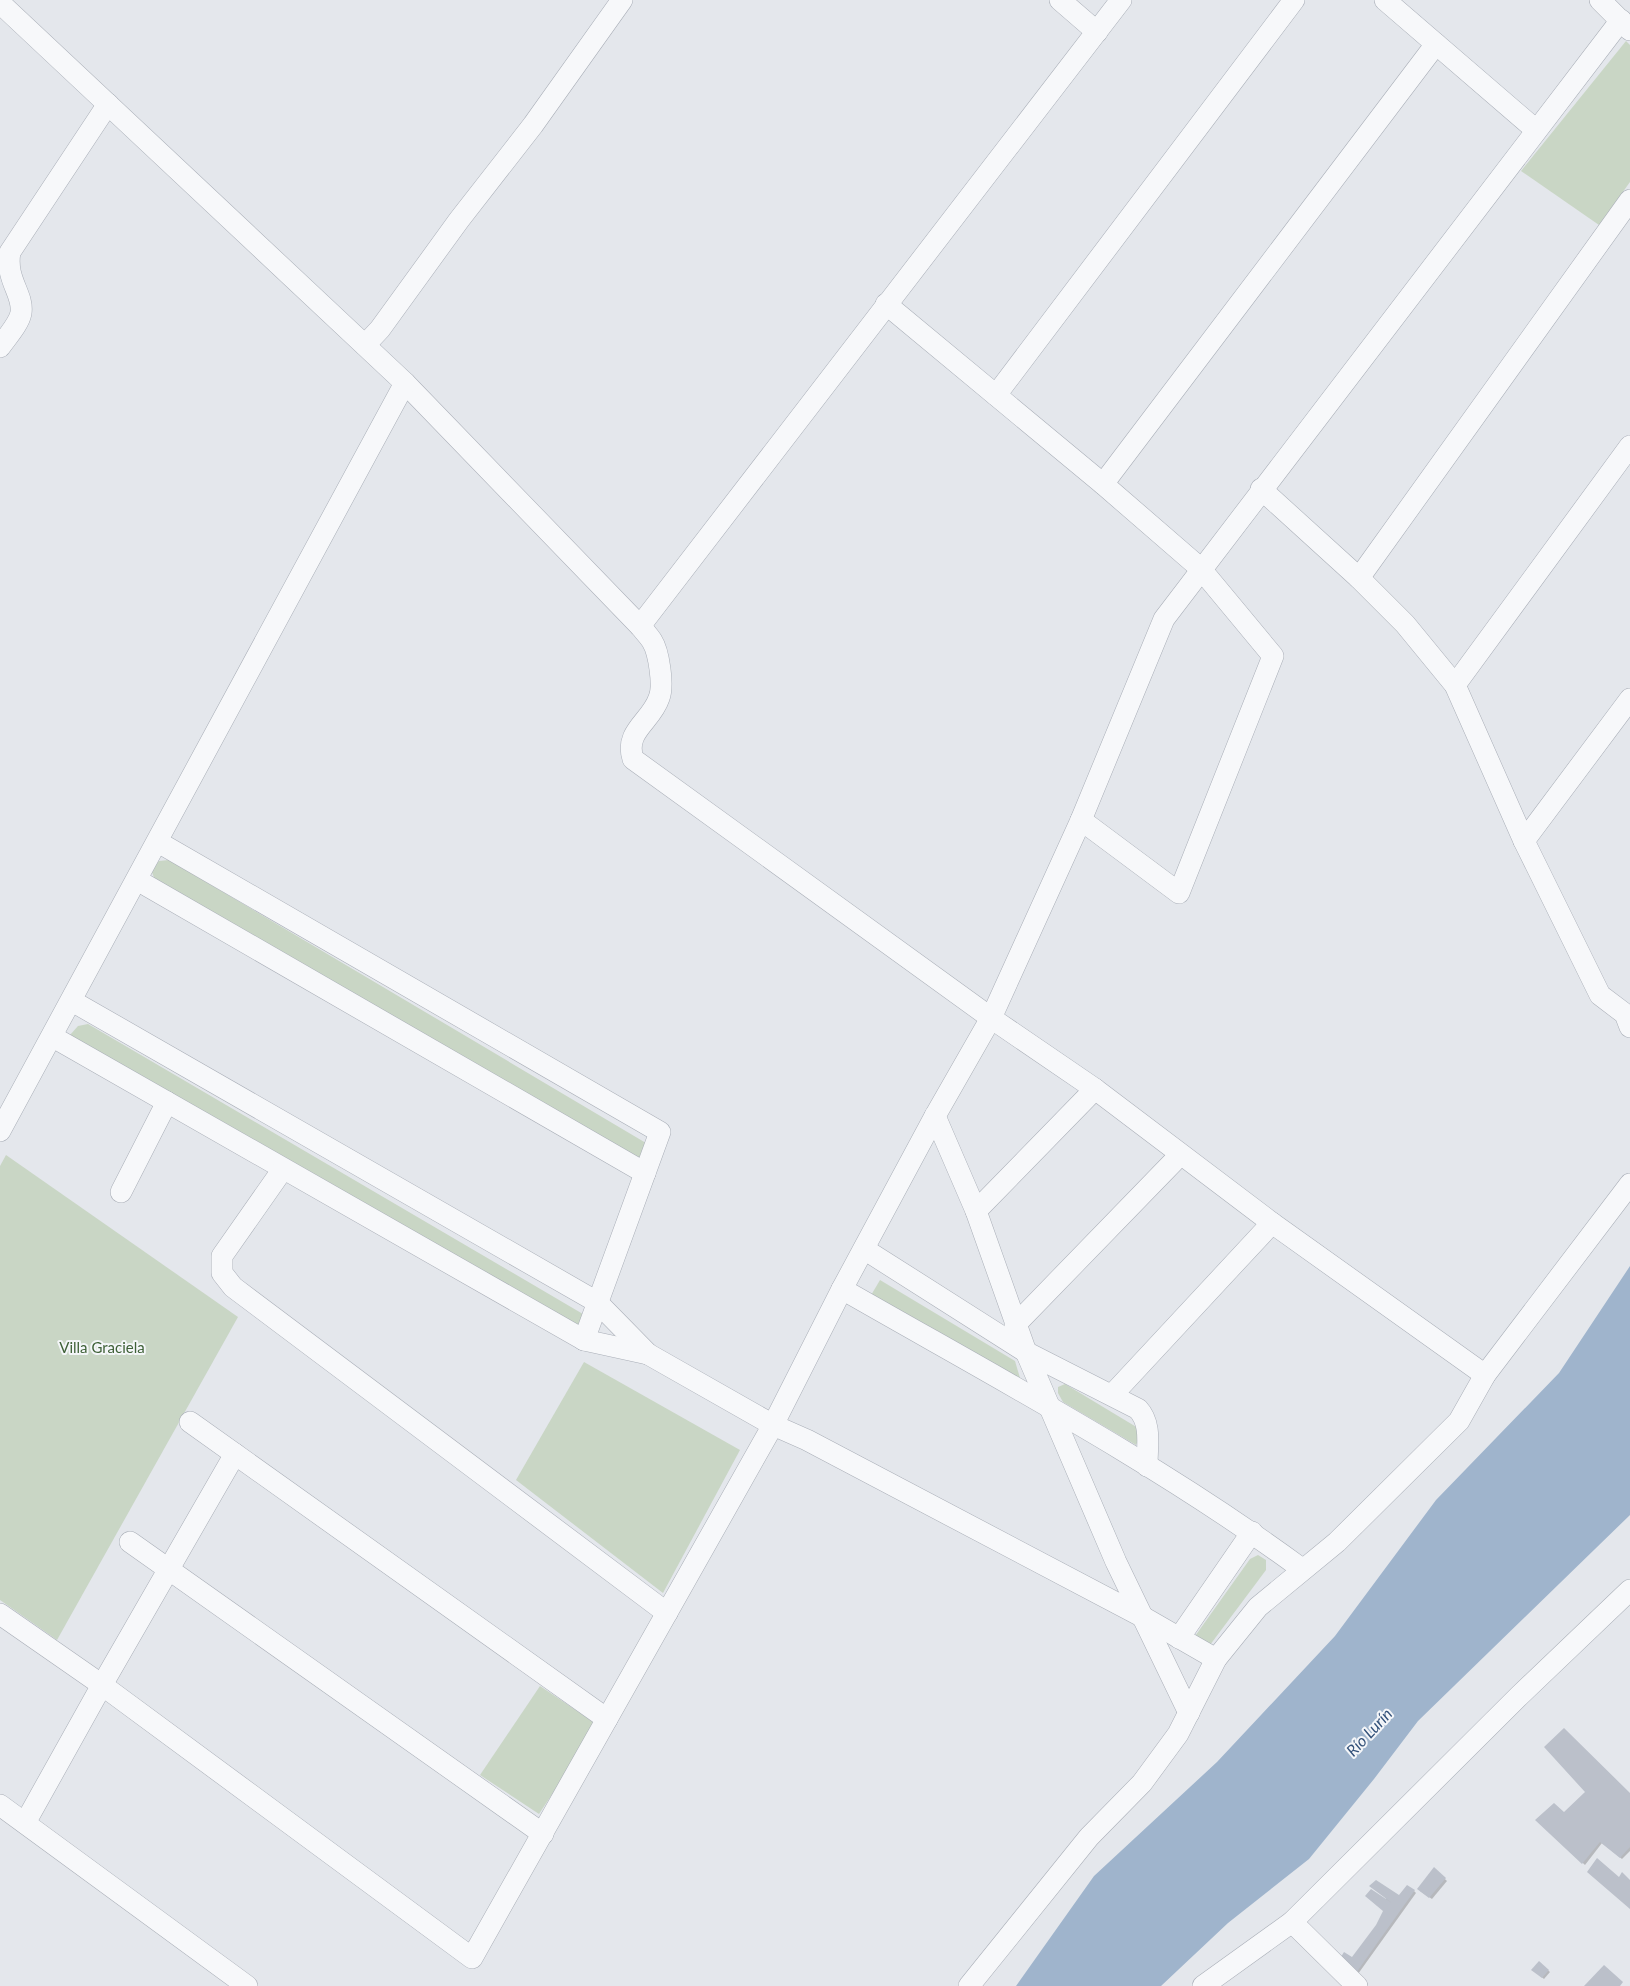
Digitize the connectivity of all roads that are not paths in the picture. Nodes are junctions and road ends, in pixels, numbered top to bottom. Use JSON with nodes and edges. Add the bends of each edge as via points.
{"nodes":[{"id":1,"x":622,"y":0,"type":"edge"},
{"id":2,"x":1060,"y":0,"type":"edge"},
{"id":3,"x":1121,"y":0,"type":"edge"},
{"id":4,"x":1294,"y":0,"type":"edge"},
{"id":5,"x":1385,"y":0,"type":"edge"},
{"id":6,"x":1600,"y":0,"type":"edge"},
{"id":7,"x":0,"y":3,"type":"edge"},
{"id":8,"x":1626,"y":25,"type":"edge"},
{"id":9,"x":1097,"y":32,"type":"junction"},
{"id":10,"x":1436,"y":44,"type":"junction"},
{"id":11,"x":108,"y":104,"type":"junction"},
{"id":12,"x":1536,"y":130,"type":"junction"},
{"id":13,"x":1630,"y":200,"type":"edge"},
{"id":14,"x":886,"y":304,"type":"junction"},
{"id":15,"x":365,"y":345,"type":"junction"},
{"id":16,"x":0,"y":347,"type":"edge"},
{"id":17,"x":405,"y":383,"type":"junction"},
{"id":18,"x":996,"y":395,"type":"junction"},
{"id":19,"x":1630,"y":446,"type":"edge"},
{"id":20,"x":1103,"y":484,"type":"junction"},
{"id":21,"x":1261,"y":489,"type":"junction"},
{"id":22,"x":1200,"y":568,"type":"junction"},
{"id":23,"x":1359,"y":578,"type":"junction"},
{"id":24,"x":640,"y":626,"type":"junction"},
{"id":25,"x":1455,"y":685,"type":"junction"},
{"id":26,"x":1630,"y":699,"type":"edge"},
{"id":27,"x":1080,"y":820,"type":"junction"},
{"id":28,"x":1524,"y":841,"type":"junction"},
{"id":29,"x":158,"y":842,"type":"junction"},
{"id":30,"x":137,"y":880,"type":"junction"},
{"id":31,"x":72,"y":1002,"type":"junction"},
{"id":32,"x":1628,"y":1016,"type":"edge"},
{"id":33,"x":991,"y":1018,"type":"junction"},
{"id":34,"x":53,"y":1037,"type":"junction"},
{"id":35,"x":1095,"y":1090,"type":"junction"},
{"id":36,"x":166,"y":1102,"type":"junction"},
{"id":37,"x":935,"y":1116,"type":"junction"},
{"id":38,"x":0,"y":1131,"type":"edge"},
{"id":39,"x":1180,"y":1155,"type":"junction"},
{"id":40,"x":283,"y":1169,"type":"junction"},
{"id":41,"x":644,"y":1173,"type":"junction"},
{"id":42,"x":1630,"y":1184,"type":"edge"},
{"id":43,"x":121,"y":1192,"type":"dead end"},
{"id":44,"x":976,"y":1211,"type":"junction"},
{"id":45,"x":1272,"y":1223,"type":"junction"},
{"id":46,"x":864,"y":1249,"type":"junction"},
{"id":47,"x":842,"y":1289,"type":"junction"},
{"id":48,"x":597,"y":1302,"type":"junction"},
{"id":49,"x":1015,"y":1326,"type":"junction"},
{"id":50,"x":584,"y":1340,"type":"junction"},
{"id":51,"x":1026,"y":1352,"type":"junction"},
{"id":52,"x":648,"y":1354,"type":"junction"},
{"id":53,"x":1485,"y":1375,"type":"junction"},
{"id":54,"x":1113,"y":1394,"type":"junction"},
{"id":55,"x":1052,"y":1409,"type":"junction"},
{"id":56,"x":190,"y":1422,"type":"dead end"},
{"id":57,"x":773,"y":1424,"type":"junction"},
{"id":58,"x":235,"y":1454,"type":"junction"},
{"id":59,"x":1147,"y":1466,"type":"junction"},
{"id":60,"x":1252,"y":1532,"type":"junction"},
{"id":61,"x":130,"y":1542,"type":"dead end"},
{"id":62,"x":1302,"y":1569,"type":"junction"},
{"id":63,"x":169,"y":1570,"type":"junction"},
{"id":64,"x":1630,"y":1590,"type":"edge"},
{"id":65,"x":667,"y":1613,"type":"junction"},
{"id":66,"x":0,"y":1614,"type":"edge"},
{"id":67,"x":1143,"y":1617,"type":"junction"},
{"id":68,"x":1179,"y":1638,"type":"junction"},
{"id":69,"x":1216,"y":1658,"type":"junction"},
{"id":70,"x":102,"y":1685,"type":"junction"},
{"id":71,"x":1188,"y":1713,"type":"junction"},
{"id":72,"x":607,"y":1719,"type":"junction"},
{"id":73,"x":0,"y":1805,"type":"edge"},
{"id":74,"x":26,"y":1822,"type":"junction"},
{"id":75,"x":543,"y":1834,"type":"junction"},
{"id":76,"x":1292,"y":1922,"type":"junction"},
{"id":77,"x":247,"y":1986,"type":"edge"},
{"id":78,"x":969,"y":1986,"type":"edge"},
{"id":79,"x":1204,"y":1986,"type":"edge"},
{"id":80,"x":1357,"y":1986,"type":"edge"}],
"edges":[{"from":1,"to":15,"type":"street","via":[[533,125]]},
{"from":2,"to":9,"type":"street"},
{"from":3,"to":9,"type":"street"},
{"from":4,"to":18,"type":"street"},
{"from":5,"to":10,"type":"street"},
{"from":6,"to":8,"type":"street"},
{"from":7,"to":11,"type":"street"},
{"from":8,"to":12,"type":"street"},
{"from":9,"to":14,"type":"street"},
{"from":10,"to":12,"type":"street"},
{"from":10,"to":20,"type":"street"},
{"from":11,"to":15,"type":"street"},
{"from":11,"to":16,"type":"street","via":[[10,252],[7,266],[21,302],[21,315]]},
{"from":12,"to":21,"type":"street"},
{"from":13,"to":23,"type":"street"},
{"from":14,"to":18,"type":"street"},
{"from":14,"to":24,"type":"street"},
{"from":15,"to":17,"type":"street"},
{"from":17,"to":24,"type":"street"},
{"from":17,"to":29,"type":"street"},
{"from":18,"to":20,"type":"street"},
{"from":19,"to":25,"type":"street"},
{"from":20,"to":22,"type":"street"},
{"from":21,"to":22,"type":"street"},
{"from":21,"to":23,"type":"street"},
{"from":22,"to":27,"type":"street","via":[[1164,619]]},
{"from":22,"to":27,"type":"street","via":[[1273,656],[1179,893]]},
{"from":23,"to":25,"type":"street","via":[[1405,624]]},
{"from":24,"to":33,"type":"street","via":[[653,642],[662,680],[660,698],[631,738],[633,759]]},
{"from":25,"to":28,"type":"street"},
{"from":26,"to":28,"type":"street"},
{"from":27,"to":33,"type":"street"},
{"from":28,"to":32,"type":"street","via":[[1600,995]]},
{"from":29,"to":30,"type":"street"},
{"from":29,"to":41,"type":"street","via":[[660,1132]]},
{"from":30,"to":31,"type":"street"},
{"from":30,"to":41,"type":"street"},
{"from":31,"to":34,"type":"street"},
{"from":31,"to":48,"type":"street"},
{"from":33,"to":35,"type":"street"},
{"from":33,"to":37,"type":"street"},
{"from":34,"to":36,"type":"street"},
{"from":34,"to":38,"type":"street"},
{"from":35,"to":39,"type":"street"},
{"from":35,"to":44,"type":"street"},
{"from":36,"to":40,"type":"street"},
{"from":36,"to":43,"type":"street"},
{"from":37,"to":44,"type":"street"},
{"from":37,"to":46,"type":"street"},
{"from":39,"to":45,"type":"street"},
{"from":39,"to":49,"type":"street"},
{"from":40,"to":50,"type":"street"},
{"from":40,"to":65,"type":"street","via":[[222,1256],[222,1273],[233,1287]]},
{"from":41,"to":48,"type":"street"},
{"from":42,"to":53,"type":"street"},
{"from":44,"to":49,"type":"street"},
{"from":45,"to":53,"type":"street"},
{"from":45,"to":54,"type":"street"},
{"from":46,"to":47,"type":"street"},
{"from":46,"to":51,"type":"street"},
{"from":47,"to":55,"type":"street"},
{"from":47,"to":57,"type":"street"},
{"from":48,"to":50,"type":"street"},
{"from":48,"to":52,"type":"street"},
{"from":49,"to":51,"type":"street"},
{"from":50,"to":52,"type":"street"},
{"from":51,"to":54,"type":"street"},
{"from":51,"to":55,"type":"street"},
{"from":52,"to":57,"type":"street"},
{"from":53,"to":62,"type":"street","via":[[1459,1421],[1343,1536]]},
{"from":54,"to":59,"type":"street","via":[[1138,1408],[1146,1417]]},
{"from":55,"to":59,"type":"street"},
{"from":55,"to":67,"type":"street","via":[[1116,1562]]},
{"from":56,"to":58,"type":"street"},
{"from":57,"to":65,"type":"street"},
{"from":57,"to":67,"type":"street"},
{"from":58,"to":63,"type":"street"},
{"from":58,"to":72,"type":"street"},
{"from":59,"to":60,"type":"street"},
{"from":60,"to":62,"type":"street"},
{"from":60,"to":68,"type":"street"},
{"from":61,"to":63,"type":"street"},
{"from":62,"to":69,"type":"street","via":[[1258,1607]]},
{"from":63,"to":70,"type":"street"},
{"from":63,"to":75,"type":"street"},
{"from":64,"to":76,"type":"street"},
{"from":65,"to":72,"type":"street"},
{"from":66,"to":70,"type":"street"},
{"from":67,"to":68,"type":"street"},
{"from":67,"to":71,"type":"street"},
{"from":68,"to":69,"type":"street"},
{"from":69,"to":71,"type":"street"},
{"from":70,"to":74,"type":"street"},
{"from":70,"to":75,"type":"street","via":[[472,1958]]},
{"from":71,"to":78,"type":"street","via":[[1178,1734],[1142,1783],[1089,1838]]},
{"from":72,"to":75,"type":"street"},
{"from":73,"to":74,"type":"street"},
{"from":74,"to":77,"type":"street"},
{"from":76,"to":79,"type":"street"},
{"from":76,"to":80,"type":"street"}]}
